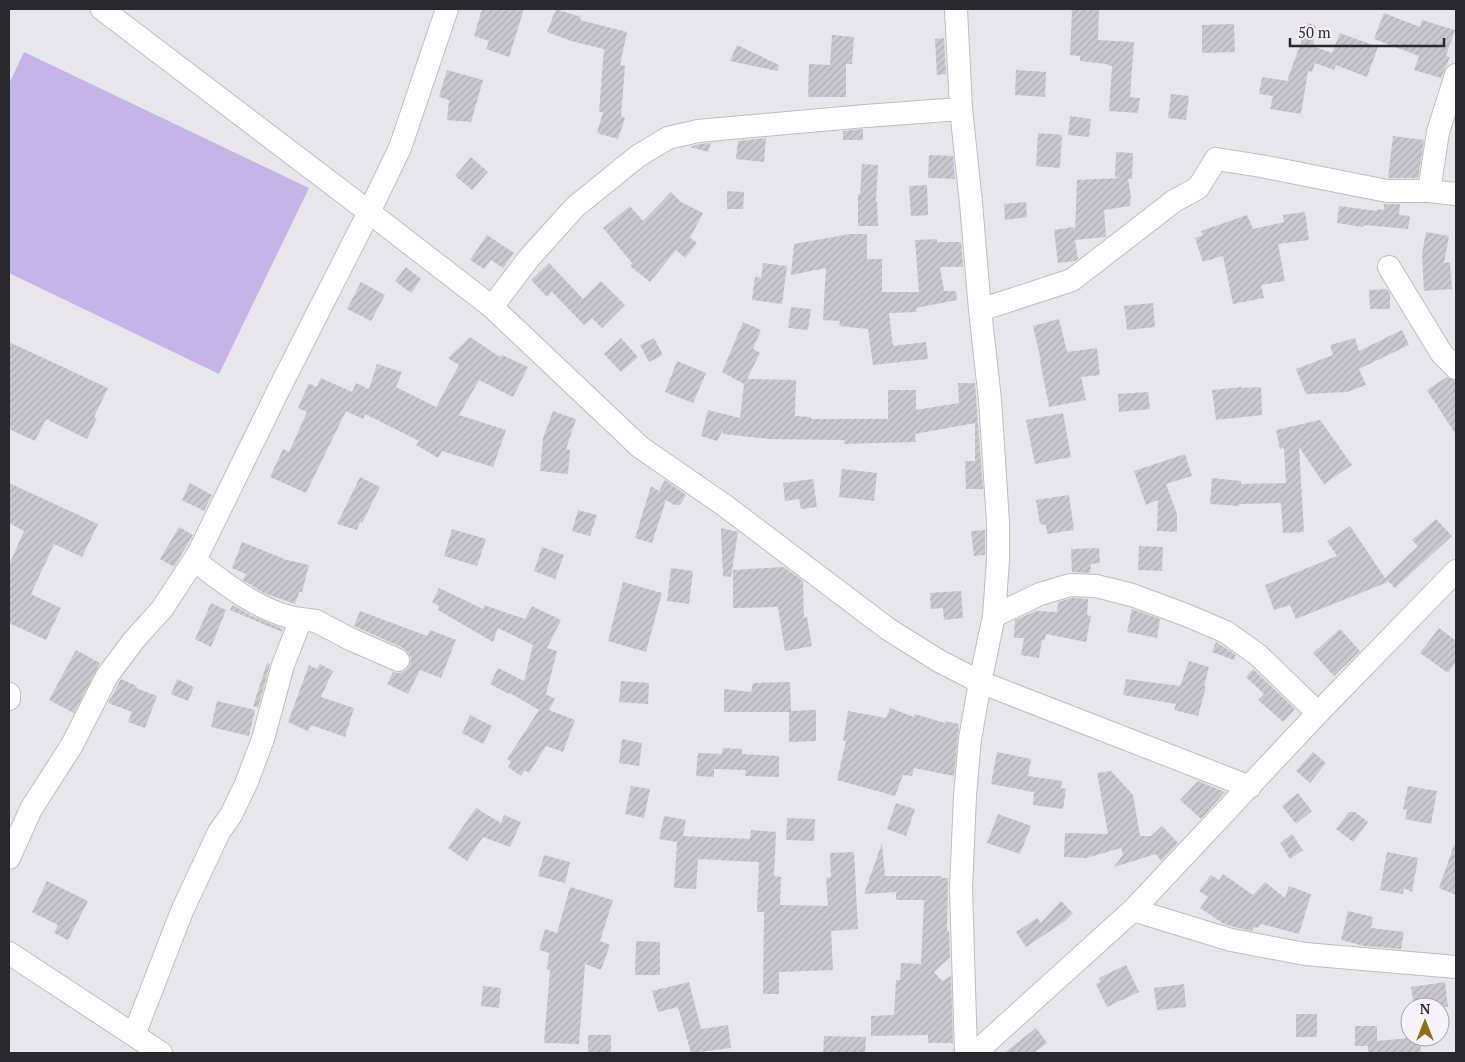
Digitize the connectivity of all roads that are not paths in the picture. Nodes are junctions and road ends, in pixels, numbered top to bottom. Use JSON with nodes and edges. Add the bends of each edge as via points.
{"nodes":[{"id":1,"x":102,"y":9,"type":"edge"},
{"id":2,"x":447,"y":9,"type":"edge"},
{"id":3,"x":956,"y":9,"type":"edge"},
{"id":4,"x":1456,"y":75,"type":"edge"},
{"id":5,"x":961,"y":109,"type":"junction"},
{"id":6,"x":1429,"y":191,"type":"junction"},
{"id":7,"x":1456,"y":194,"type":"edge"},
{"id":8,"x":369,"y":212,"type":"junction"},
{"id":9,"x":1389,"y":267,"type":"dead end"},
{"id":10,"x":492,"y":307,"type":"junction"},
{"id":11,"x":980,"y":310,"type":"junction"},
{"id":12,"x":1456,"y":368,"type":"edge"},
{"id":13,"x":194,"y":560,"type":"junction"},
{"id":14,"x":1456,"y":571,"type":"edge"},
{"id":15,"x":994,"y":616,"type":"junction"},
{"id":16,"x":301,"y":619,"type":"junction"},
{"id":17,"x":398,"y":660,"type":"dead end"},
{"id":18,"x":980,"y":682,"type":"junction"},
{"id":19,"x":9,"y":694,"type":"edge"},
{"id":20,"x":9,"y":699,"type":"edge"},
{"id":21,"x":1318,"y":713,"type":"junction"},
{"id":22,"x":1250,"y":787,"type":"junction"},
{"id":23,"x":9,"y":858,"type":"edge"},
{"id":24,"x":1133,"y":910,"type":"junction"},
{"id":25,"x":9,"y":953,"type":"edge"},
{"id":26,"x":1456,"y":968,"type":"edge"},
{"id":27,"x":134,"y":1035,"type":"junction"},
{"id":28,"x":161,"y":1053,"type":"edge"},
{"id":29,"x":966,"y":1053,"type":"edge"},
{"id":30,"x":975,"y":1053,"type":"edge"}],
"edges":[{"from":1,"to":8,"type":"street"},
{"from":2,"to":8,"type":"street","via":[[400,148]]},
{"from":3,"to":5,"type":"street"},
{"from":4,"to":6,"type":"street","via":[[1438,132]]},
{"from":5,"to":10,"type":"street","via":[[708,130],[668,138],[638,156],[575,207],[529,258]]},
{"from":5,"to":11,"type":"street"},
{"from":6,"to":7,"type":"street"},
{"from":6,"to":11,"type":"street","via":[[1387,191],[1216,159],[1198,188],[1174,200],[1072,280]]},
{"from":8,"to":10,"type":"street"},
{"from":8,"to":13,"type":"street"},
{"from":9,"to":12,"type":"street","via":[[1442,354]]},
{"from":10,"to":18,"type":"street","via":[[640,447],[724,505],[888,630]]},
{"from":11,"to":15,"type":"street","via":[[998,522]]},
{"from":13,"to":16,"type":"street","via":[[240,594],[282,614]]},
{"from":13,"to":23,"type":"street","via":[[162,609],[107,676],[72,745],[31,809]]},
{"from":14,"to":21,"type":"street"},
{"from":15,"to":18,"type":"street"},
{"from":15,"to":21,"type":"street","via":[[1040,594],[1070,585],[1096,586],[1132,595],[1226,632],[1258,655]]},
{"from":16,"to":17,"type":"street","via":[[316,621]]},
{"from":16,"to":27,"type":"street","via":[[246,784],[231,816],[219,832],[182,911]]},
{"from":18,"to":22,"type":"street"},
{"from":18,"to":29,"type":"street","via":[[970,739],[961,888]]},
{"from":19,"to":20,"type":"street"},
{"from":21,"to":22,"type":"street"},
{"from":22,"to":24,"type":"street"},
{"from":24,"to":26,"type":"street","via":[[1230,940],[1305,954]]},
{"from":24,"to":30,"type":"street"},
{"from":25,"to":27,"type":"street"},
{"from":27,"to":28,"type":"street"}]}
